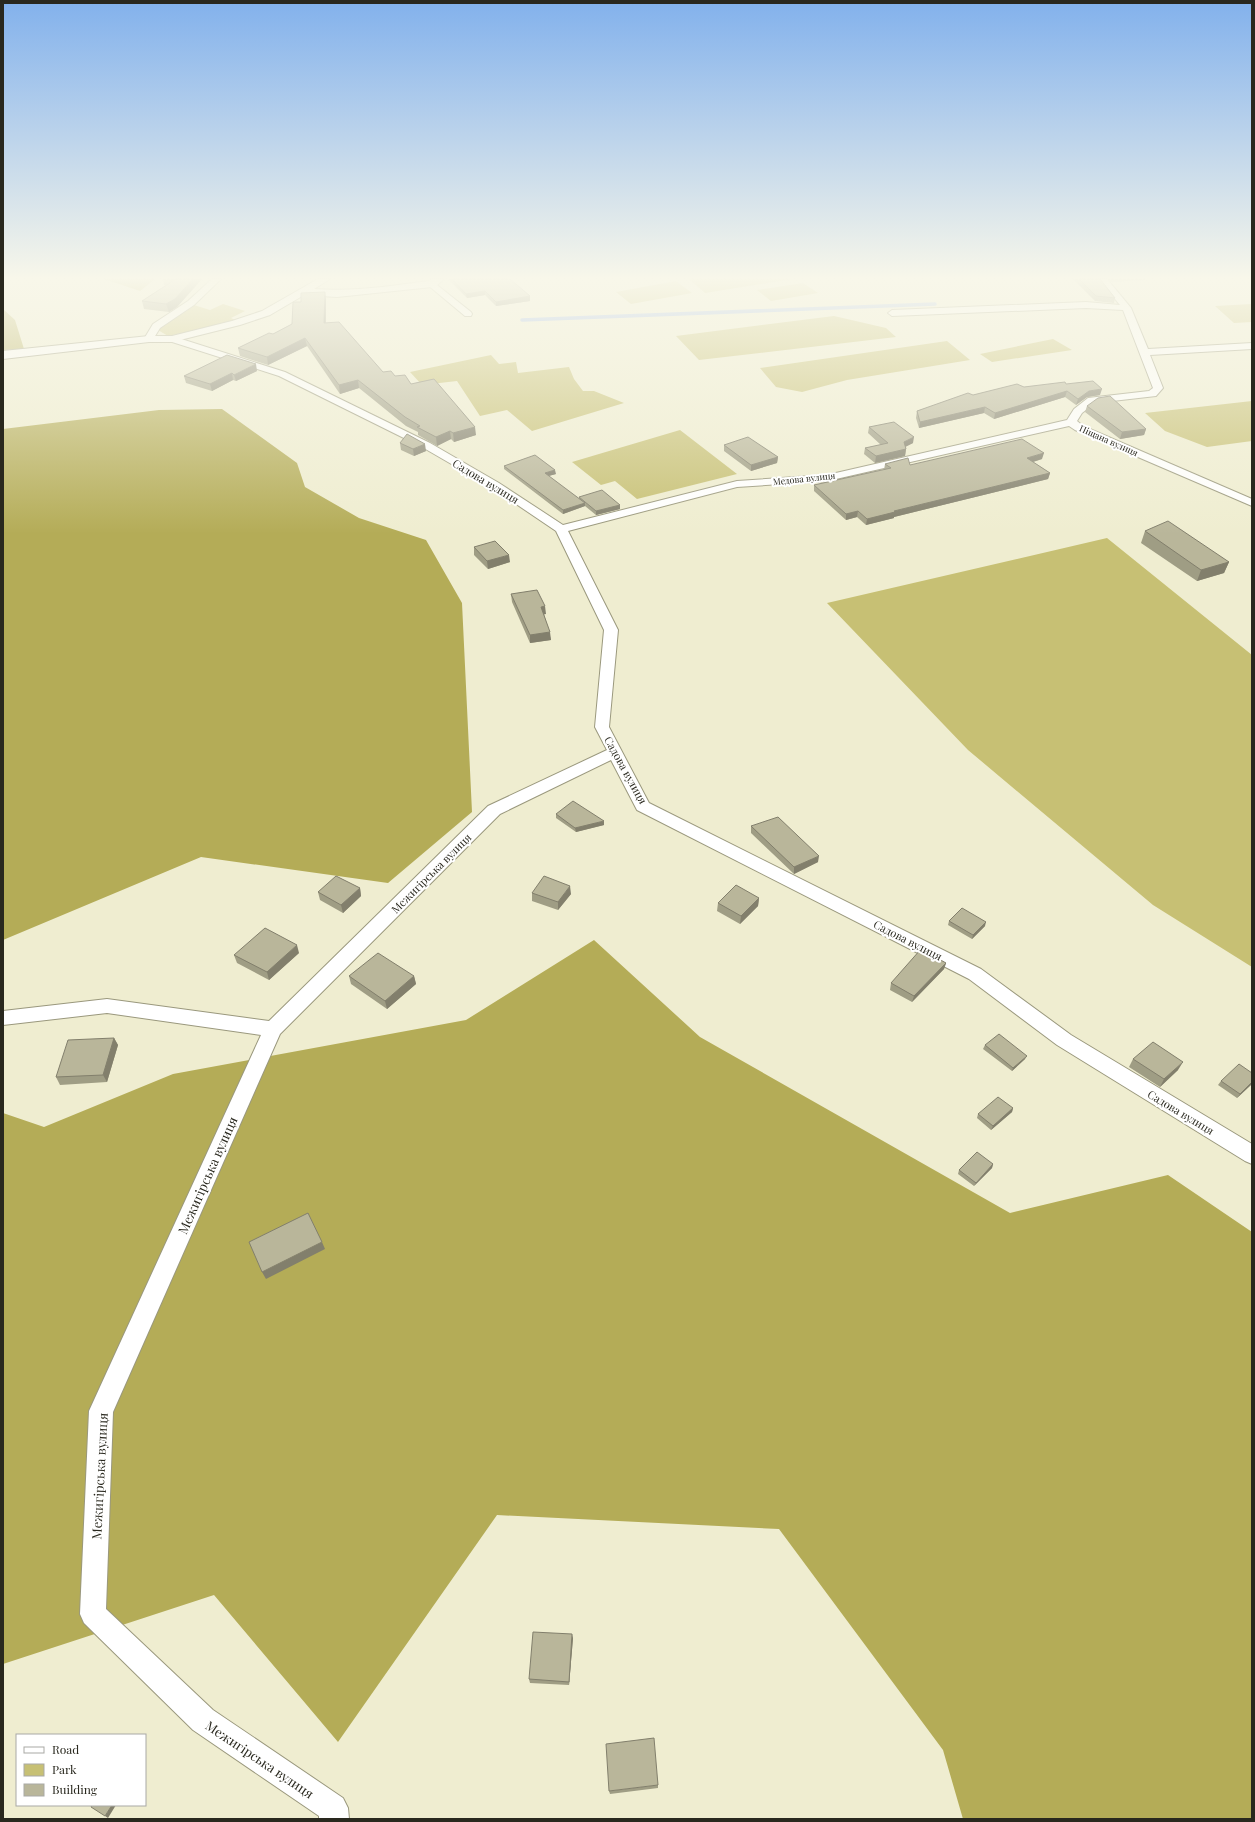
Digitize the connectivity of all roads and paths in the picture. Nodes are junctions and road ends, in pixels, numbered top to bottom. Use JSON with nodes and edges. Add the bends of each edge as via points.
{"nodes":[{"id":1,"x":251,"y":364,"type":"edge"},
{"id":2,"x":1149,"y":364,"type":"edge"},
{"id":3,"x":1071,"y":422,"type":"junction"},
{"id":4,"x":1252,"y":503,"type":"edge"},
{"id":5,"x":561,"y":529,"type":"junction"},
{"id":6,"x":615,"y":752,"type":"junction"},
{"id":7,"x":3,"y":1018,"type":"edge"},
{"id":8,"x":273,"y":1029,"type":"junction"},
{"id":9,"x":1252,"y":1155,"type":"edge"},
{"id":10,"x":334,"y":1819,"type":"edge"}],
"edges":[{"from":1,"to":5,"type":"street","name":"Садова вулиця","via":[[282,374],[426,445],[495,485]]},
{"from":2,"to":3,"type":"street","name":"Піщана вулиця","via":[[1158,388],[1152,394],[1092,400],[1078,411]]},
{"from":3,"to":4,"type":"street","name":"Піщана вулиця"},
{"from":3,"to":5,"type":"street","name":"Медова вулиця","via":[[827,478],[737,484]]},
{"from":5,"to":6,"type":"street","name":"Садова вулиця","via":[[611,630],[602,727]]},
{"from":6,"to":8,"type":"street","name":"Межигірська вулиця","via":[[494,810]]},
{"from":6,"to":9,"type":"street","name":"Садова вулиця","via":[[643,806],[975,974],[1064,1040]]},
{"from":7,"to":8,"type":"street","via":[[108,1006]]},
{"from":8,"to":10,"type":"street","name":"Межигірська вулиця","via":[[101,1411],[93,1614],[203,1720],[333,1808]]}]}
